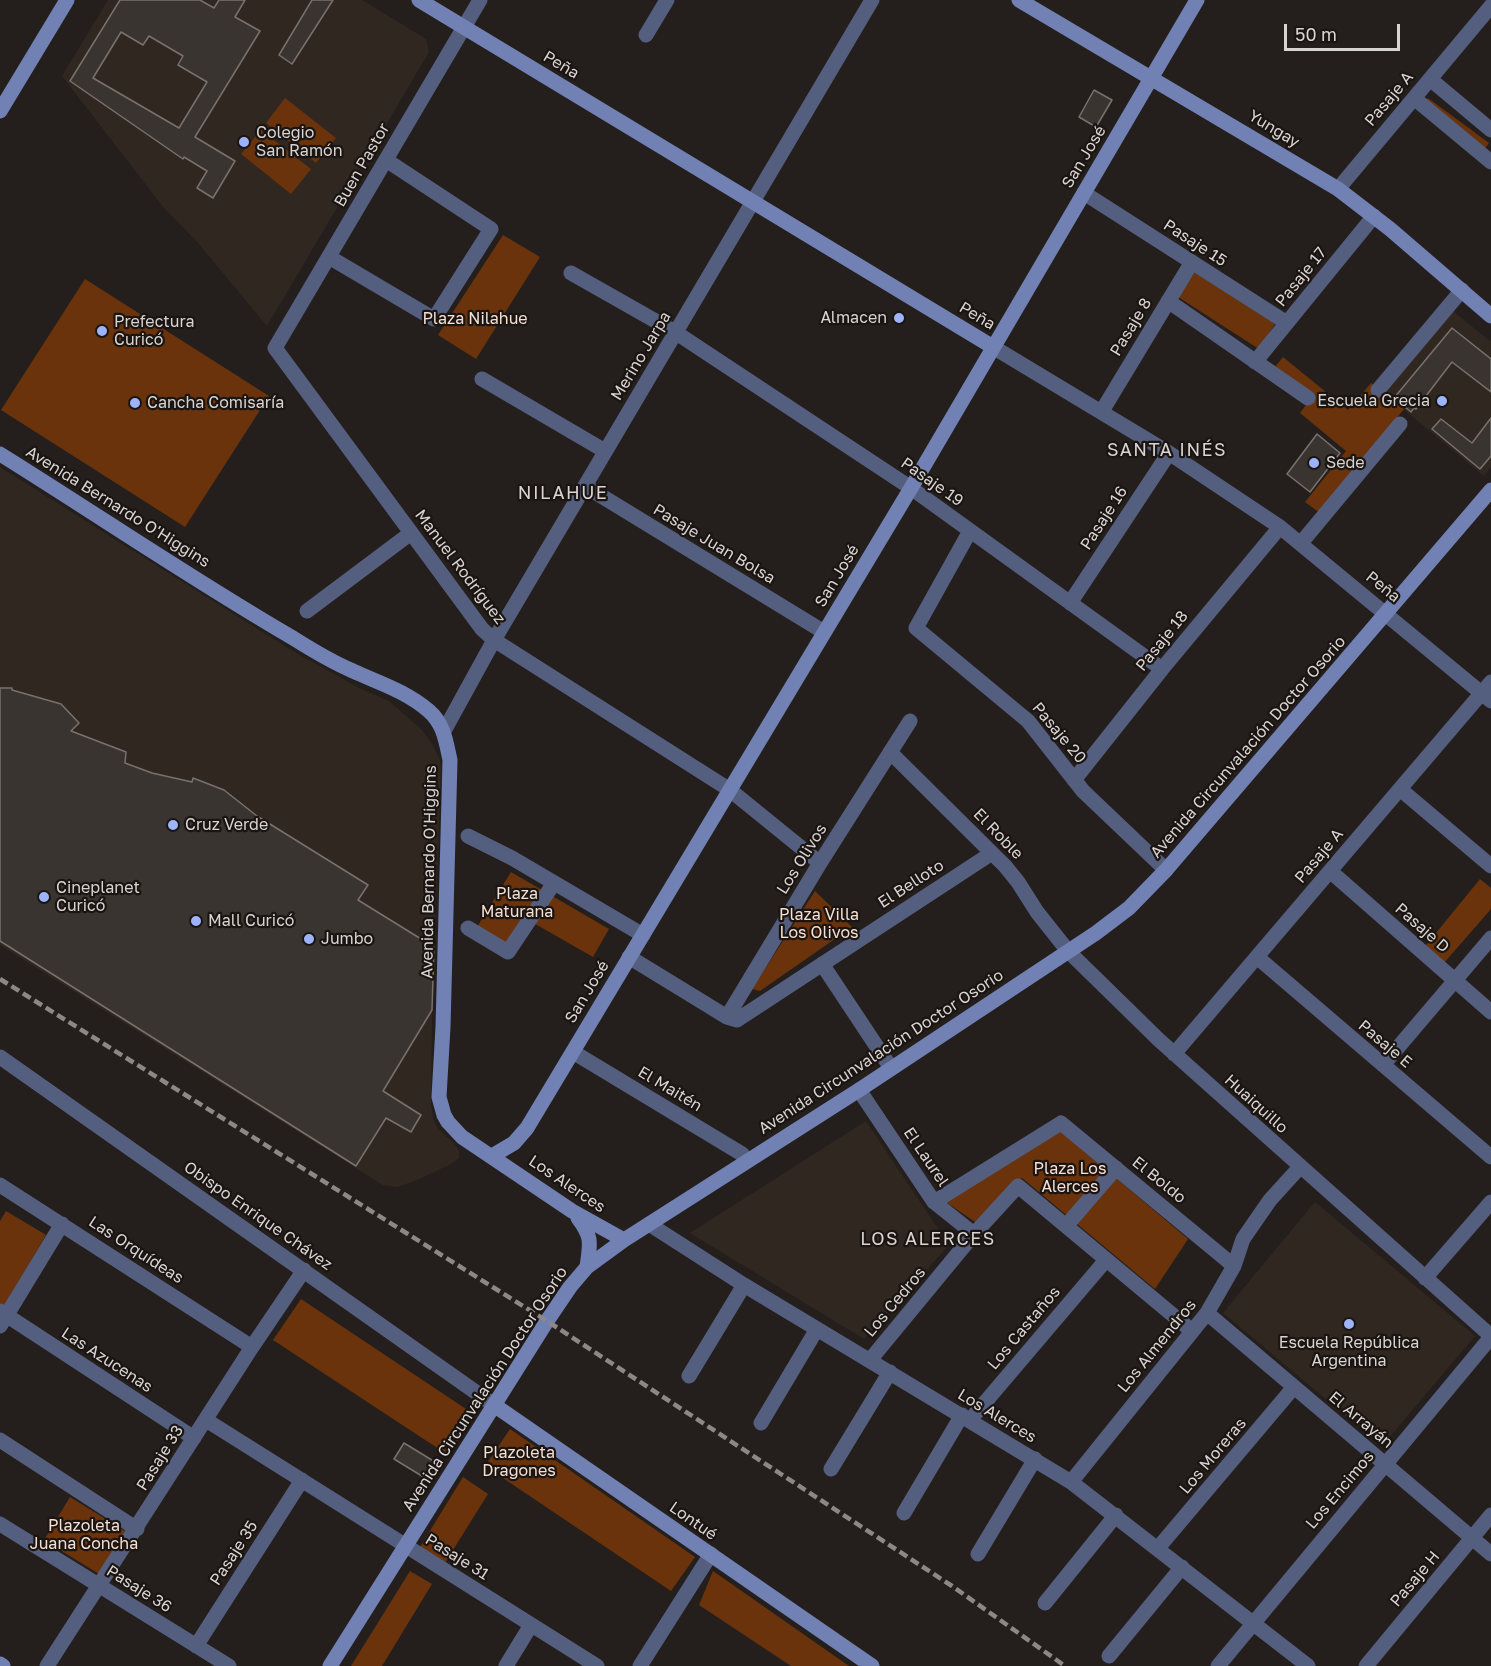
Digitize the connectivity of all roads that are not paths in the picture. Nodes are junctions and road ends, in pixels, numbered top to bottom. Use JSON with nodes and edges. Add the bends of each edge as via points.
{"nodes":[{"id":1,"x":67,"y":0,"type":"edge"},
{"id":2,"x":419,"y":0,"type":"edge"},
{"id":3,"x":480,"y":0,"type":"edge"},
{"id":4,"x":667,"y":0,"type":"edge"},
{"id":5,"x":872,"y":0,"type":"edge"},
{"id":6,"x":1019,"y":0,"type":"edge"},
{"id":7,"x":1197,"y":0,"type":"edge"},
{"id":8,"x":1491,"y":6,"type":"edge"},
{"id":9,"x":464,"y":27,"type":"junction"},
{"id":10,"x":646,"y":35,"type":"dead end"},
{"id":11,"x":1152,"y":77,"type":"junction"},
{"id":12,"x":1430,"y":79,"type":"junction"},
{"id":13,"x":4,"y":93,"type":"edge"},
{"id":14,"x":1414,"y":98,"type":"junction"},
{"id":15,"x":0,"y":111,"type":"edge"},
{"id":16,"x":1491,"y":130,"type":"edge"},
{"id":17,"x":386,"y":160,"type":"junction"},
{"id":18,"x":1491,"y":162,"type":"edge"},
{"id":19,"x":1338,"y":189,"type":"junction"},
{"id":20,"x":1084,"y":193,"type":"junction"},
{"id":21,"x":753,"y":202,"type":"junction"},
{"id":22,"x":1374,"y":216,"type":"junction"},
{"id":23,"x":329,"y":257,"type":"junction"},
{"id":24,"x":1192,"y":262,"type":"junction"},
{"id":25,"x":571,"y":273,"type":"dead end"},
{"id":26,"x":1462,"y":290,"type":"junction"},
{"id":27,"x":1168,"y":301,"type":"junction"},
{"id":28,"x":1491,"y":316,"type":"edge"},
{"id":29,"x":1287,"y":323,"type":"junction"},
{"id":30,"x":675,"y":332,"type":"junction"},
{"id":31,"x":993,"y":347,"type":"junction"},
{"id":32,"x":275,"y":348,"type":"joint"},
{"id":33,"x":1256,"y":362,"type":"junction"},
{"id":34,"x":482,"y":379,"type":"dead end"},
{"id":35,"x":1378,"y":390,"type":"dead end"},
{"id":36,"x":1308,"y":398,"type":"dead end"},
{"id":37,"x":1102,"y":411,"type":"junction"},
{"id":38,"x":1400,"y":424,"type":"dead end"},
{"id":39,"x":605,"y":451,"type":"junction"},
{"id":40,"x":1169,"y":453,"type":"junction"},
{"id":41,"x":0,"y":454,"type":"edge"},
{"id":42,"x":585,"y":486,"type":"junction"},
{"id":43,"x":911,"y":488,"type":"junction"},
{"id":44,"x":1491,"y":490,"type":"edge"},
{"id":45,"x":1280,"y":527,"type":"junction"},
{"id":46,"x":970,"y":531,"type":"junction"},
{"id":47,"x":411,"y":534,"type":"junction"},
{"id":48,"x":1301,"y":543,"type":"junction"},
{"id":49,"x":1070,"y":603,"type":"junction"},
{"id":50,"x":307,"y":611,"type":"dead end"},
{"id":51,"x":1387,"y":613,"type":"junction"},
{"id":52,"x":824,"y":632,"type":"junction"},
{"id":53,"x":494,"y":640,"type":"junction"},
{"id":54,"x":1162,"y":669,"type":"junction"},
{"id":55,"x":1488,"y":692,"type":"edge"},
{"id":56,"x":910,"y":721,"type":"dead end"},
{"id":57,"x":444,"y":731,"type":"junction"},
{"id":58,"x":890,"y":752,"type":"junction"},
{"id":59,"x":1074,"y":780,"type":"junction"},
{"id":60,"x":1400,"y":789,"type":"junction"},
{"id":61,"x":730,"y":790,"type":"junction"},
{"id":62,"x":468,"y":836,"type":"dead end"},
{"id":63,"x":992,"y":853,"type":"junction"},
{"id":64,"x":820,"y":862,"type":"junction"},
{"id":65,"x":1491,"y":866,"type":"edge"},
{"id":66,"x":1166,"y":870,"type":"junction"},
{"id":67,"x":1330,"y":871,"type":"junction"},
{"id":68,"x":554,"y":883,"type":"junction"},
{"id":69,"x":468,"y":928,"type":"dead end"},
{"id":70,"x":643,"y":934,"type":"junction"},
{"id":71,"x":1491,"y":938,"type":"edge"},
{"id":72,"x":1068,"y":951,"type":"junction"},
{"id":73,"x":629,"y":957,"type":"junction"},
{"id":74,"x":1257,"y":957,"type":"junction"},
{"id":75,"x":822,"y":964,"type":"junction"},
{"id":76,"x":1455,"y":981,"type":"junction"},
{"id":77,"x":1491,"y":1012,"type":"edge"},
{"id":78,"x":727,"y":1017,"type":"junction"},
{"id":79,"x":573,"y":1052,"type":"junction"},
{"id":80,"x":1174,"y":1054,"type":"junction"},
{"id":81,"x":0,"y":1057,"type":"edge"},
{"id":82,"x":1383,"y":1065,"type":"junction"},
{"id":83,"x":891,"y":1068,"type":"junction"},
{"id":84,"x":860,"y":1090,"type":"junction"},
{"id":85,"x":492,"y":1156,"type":"junction"},
{"id":86,"x":1491,"y":1157,"type":"edge"},
{"id":87,"x":747,"y":1160,"type":"junction"},
{"id":88,"x":1300,"y":1167,"type":"junction"},
{"id":89,"x":1116,"y":1168,"type":"junction"},
{"id":90,"x":0,"y":1185,"type":"edge"},
{"id":91,"x":934,"y":1202,"type":"junction"},
{"id":92,"x":1491,"y":1202,"type":"edge"},
{"id":93,"x":572,"y":1211,"type":"junction"},
{"id":94,"x":63,"y":1224,"type":"junction"},
{"id":95,"x":649,"y":1224,"type":"junction"},
{"id":96,"x":1066,"y":1226,"type":"junction"},
{"id":97,"x":974,"y":1234,"type":"junction"},
{"id":98,"x":624,"y":1240,"type":"junction"},
{"id":99,"x":1106,"y":1260,"type":"junction"},
{"id":100,"x":1234,"y":1266,"type":"junction"},
{"id":101,"x":587,"y":1267,"type":"junction"},
{"id":102,"x":304,"y":1270,"type":"junction"},
{"id":103,"x":1425,"y":1278,"type":"junction"},
{"id":104,"x":744,"y":1285,"type":"junction"},
{"id":105,"x":1208,"y":1313,"type":"junction"},
{"id":106,"x":2,"y":1317,"type":"edge"},
{"id":107,"x":818,"y":1329,"type":"junction"},
{"id":108,"x":1192,"y":1331,"type":"junction"},
{"id":109,"x":1491,"y":1337,"type":"edge"},
{"id":110,"x":252,"y":1347,"type":"junction"},
{"id":111,"x":870,"y":1360,"type":"junction"},
{"id":112,"x":890,"y":1372,"type":"junction"},
{"id":113,"x":689,"y":1376,"type":"dead end"},
{"id":114,"x":1294,"y":1387,"type":"junction"},
{"id":115,"x":494,"y":1405,"type":"junction"},
{"id":116,"x":966,"y":1418,"type":"junction"},
{"id":117,"x":206,"y":1420,"type":"junction"},
{"id":118,"x":761,"y":1423,"type":"dead end"},
{"id":119,"x":194,"y":1438,"type":"junction"},
{"id":120,"x":0,"y":1440,"type":"edge"},
{"id":121,"x":1035,"y":1459,"type":"junction"},
{"id":122,"x":1385,"y":1464,"type":"junction"},
{"id":123,"x":831,"y":1469,"type":"dead end"},
{"id":124,"x":302,"y":1480,"type":"junction"},
{"id":125,"x":1071,"y":1482,"type":"junction"},
{"id":126,"x":904,"y":1513,"type":"dead end"},
{"id":127,"x":1116,"y":1515,"type":"junction"},
{"id":128,"x":1491,"y":1515,"type":"edge"},
{"id":129,"x":0,"y":1524,"type":"edge"},
{"id":130,"x":137,"y":1529,"type":"junction"},
{"id":131,"x":1472,"y":1538,"type":"junction"},
{"id":132,"x":404,"y":1545,"type":"junction"},
{"id":133,"x":1158,"y":1548,"type":"junction"},
{"id":134,"x":711,"y":1554,"type":"junction"},
{"id":135,"x":978,"y":1554,"type":"dead end"},
{"id":136,"x":1491,"y":1554,"type":"edge"},
{"id":137,"x":1182,"y":1567,"type":"junction"},
{"id":138,"x":98,"y":1585,"type":"junction"},
{"id":139,"x":1045,"y":1603,"type":"dead end"},
{"id":140,"x":1253,"y":1623,"type":"junction"},
{"id":141,"x":531,"y":1625,"type":"junction"},
{"id":142,"x":196,"y":1646,"type":"junction"},
{"id":143,"x":1109,"y":1656,"type":"dead end"},
{"id":144,"x":47,"y":1666,"type":"edge"},
{"id":145,"x":229,"y":1666,"type":"edge"},
{"id":146,"x":330,"y":1666,"type":"edge"},
{"id":147,"x":506,"y":1666,"type":"edge"},
{"id":148,"x":597,"y":1666,"type":"edge"},
{"id":149,"x":640,"y":1666,"type":"edge"},
{"id":150,"x":872,"y":1666,"type":"edge"},
{"id":151,"x":1218,"y":1666,"type":"edge"},
{"id":152,"x":1308,"y":1666,"type":"edge"},
{"id":153,"x":1366,"y":1666,"type":"edge"}],
"edges":[{"from":1,"to":13,"type":"street"},
{"from":2,"to":9,"type":"street","name":"Peña"},
{"from":3,"to":9,"type":"street","name":"Buen Pastor"},
{"from":4,"to":10,"type":"street"},
{"from":5,"to":21,"type":"street","name":"Merino Jarpa"},
{"from":6,"to":11,"type":"street","name":"Yungay"},
{"from":7,"to":11,"type":"street","name":"San José"},
{"from":8,"to":12,"type":"street","name":"Pasaje A"},
{"from":9,"to":17,"type":"street","name":"Buen Pastor"},
{"from":9,"to":21,"type":"street","name":"Peña"},
{"from":11,"to":19,"type":"street","name":"Yungay"},
{"from":11,"to":20,"type":"street","name":"San José"},
{"from":12,"to":14,"type":"street","name":"Pasaje A"},
{"from":12,"to":16,"type":"street"},
{"from":13,"to":15,"type":"street"},
{"from":14,"to":18,"type":"street"},
{"from":14,"to":19,"type":"street","name":"Pasaje A"},
{"from":17,"to":23,"type":"street","name":"Buen Pastor"},
{"from":17,"to":23,"type":"street","via":[[491,229],[434,320]]},
{"from":19,"to":22,"type":"street","name":"Yungay"},
{"from":20,"to":24,"type":"street","name":"Pasaje 15"},
{"from":20,"to":31,"type":"street","name":"San José"},
{"from":21,"to":30,"type":"street","name":"Merino Jarpa"},
{"from":21,"to":31,"type":"street","name":"Peña"},
{"from":22,"to":26,"type":"street","name":"Yungay"},
{"from":22,"to":29,"type":"street","name":"Pasaje 17"},
{"from":23,"to":32,"type":"street","name":"Buen Pastor"},
{"from":24,"to":27,"type":"street","name":"Pasaje 8"},
{"from":24,"to":29,"type":"street","name":"Pasaje 15"},
{"from":25,"to":30,"type":"street","name":"Pasaje 19"},
{"from":26,"to":28,"type":"street","name":"Yungay"},
{"from":26,"to":35,"type":"street"},
{"from":27,"to":33,"type":"street"},
{"from":27,"to":37,"type":"street","name":"Pasaje 8"},
{"from":29,"to":33,"type":"street","name":"Pasaje 17"},
{"from":30,"to":39,"type":"street","name":"Merino Jarpa"},
{"from":30,"to":43,"type":"street","name":"Pasaje 19"},
{"from":31,"to":37,"type":"street","name":"Peña"},
{"from":31,"to":43,"type":"street","name":"San José"},
{"from":32,"to":47,"type":"street","name":"Manuel Rodríguez"},
{"from":33,"to":36,"type":"street"},
{"from":34,"to":39,"type":"street"},
{"from":37,"to":40,"type":"street","name":"Peña"},
{"from":38,"to":48,"type":"street"},
{"from":39,"to":42,"type":"street","name":"Merino Jarpa"},
{"from":40,"to":45,"type":"street","name":"Peña"},
{"from":40,"to":49,"type":"street","name":"Pasaje 16"},
{"from":41,"to":57,"type":"street","name":"Avenida Bernardo O'Higgins","via":[[289,636],[351,671],[404,694],[429,711]]},
{"from":42,"to":52,"type":"street","name":"Pasaje Juan Bolsa"},
{"from":42,"to":53,"type":"street","name":"Merino Jarpa"},
{"from":43,"to":46,"type":"street","name":"Pasaje 19"},
{"from":43,"to":52,"type":"street","name":"San José"},
{"from":44,"to":51,"type":"street","name":"Avenida Circunvalación Doctor Osorio"},
{"from":45,"to":48,"type":"street","name":"Peña"},
{"from":45,"to":54,"type":"street","name":"Pasaje 18"},
{"from":46,"to":49,"type":"street","name":"Pasaje 19"},
{"from":46,"to":59,"type":"street","name":"Pasaje 20","via":[[916,628],[1017,710]]},
{"from":47,"to":50,"type":"street"},
{"from":47,"to":53,"type":"street","name":"Manuel Rodríguez"},
{"from":48,"to":51,"type":"street","name":"Peña"},
{"from":49,"to":54,"type":"street","name":"Pasaje 19"},
{"from":51,"to":55,"type":"street","name":"Peña"},
{"from":51,"to":66,"type":"street","name":"Avenida Circunvalación Doctor Osorio"},
{"from":52,"to":61,"type":"street","name":"San José"},
{"from":53,"to":57,"type":"street","name":"Merino Jarpa"},
{"from":53,"to":61,"type":"street","name":"Manuel Rodríguez"},
{"from":54,"to":59,"type":"street","name":"Pasaje 18"},
{"from":55,"to":60,"type":"street","name":"Pasaje A"},
{"from":56,"to":58,"type":"street","name":"Los Olivos"},
{"from":57,"to":85,"type":"street","name":"Avenida Bernardo O'Higgins","via":[[450,760],[439,1097],[453,1128]]},
{"from":58,"to":63,"type":"street","name":"El Roble"},
{"from":58,"to":64,"type":"street","name":"Los Olivos"},
{"from":59,"to":66,"type":"street","name":"Pasaje 20"},
{"from":60,"to":65,"type":"street"},
{"from":60,"to":67,"type":"street","name":"Pasaje A"},
{"from":61,"to":64,"type":"street","name":"Manuel Rodríguez"},
{"from":61,"to":70,"type":"street","name":"San José"},
{"from":62,"to":68,"type":"street"},
{"from":63,"to":72,"type":"street","name":"El Roble"},
{"from":63,"to":75,"type":"street","name":"El Belloto"},
{"from":64,"to":78,"type":"street","name":"Los Olivos"},
{"from":66,"to":72,"type":"street","name":"Avenida Circunvalación Doctor Osorio","via":[[1129,908]]},
{"from":67,"to":74,"type":"street","name":"Pasaje A"},
{"from":67,"to":76,"type":"street","name":"Pasaje D"},
{"from":68,"to":69,"type":"street","via":[[508,952]]},
{"from":68,"to":70,"type":"street"},
{"from":70,"to":73,"type":"street","name":"San José"},
{"from":71,"to":76,"type":"street"},
{"from":72,"to":80,"type":"street","name":"Huaiquillo"},
{"from":72,"to":83,"type":"street","name":"Avenida Circunvalación Doctor Osorio"},
{"from":73,"to":78,"type":"street"},
{"from":73,"to":79,"type":"street","name":"San José"},
{"from":74,"to":80,"type":"street","name":"Pasaje A"},
{"from":74,"to":82,"type":"street","name":"Pasaje E"},
{"from":75,"to":78,"type":"street","name":"El Belloto","via":[[737,1020]]},
{"from":75,"to":83,"type":"street"},
{"from":76,"to":77,"type":"street","name":"Pasaje D"},
{"from":76,"to":82,"type":"street"},
{"from":79,"to":85,"type":"street","name":"San José","via":[[527,1128],[514,1143]]},
{"from":79,"to":87,"type":"street","name":"El Maitén"},
{"from":80,"to":88,"type":"street","name":"Huaiquillo"},
{"from":81,"to":102,"type":"street","name":"Obispo Enrique Chávez"},
{"from":82,"to":86,"type":"street","name":"Pasaje E"},
{"from":83,"to":84,"type":"street","name":"Avenida Circunvalación Doctor Osorio"},
{"from":84,"to":87,"type":"street","name":"Avenida Circunvalación Doctor Osorio"},
{"from":84,"to":91,"type":"street","name":"El Laurel"},
{"from":85,"to":93,"type":"street","name":"Los Alerces"},
{"from":87,"to":95,"type":"street","name":"Avenida Circunvalación Doctor Osorio"},
{"from":88,"to":100,"type":"street","name":"Los Almendros","via":[[1270,1200],[1243,1239]]},
{"from":88,"to":103,"type":"street","name":"Huaiquillo"},
{"from":89,"to":91,"type":"street","name":"El Boldo","via":[[1061,1123]]},
{"from":89,"to":96,"type":"street"},
{"from":89,"to":100,"type":"street","name":"El Boldo"},
{"from":90,"to":94,"type":"street","name":"Las Orquídeas"},
{"from":91,"to":97,"type":"street","name":"El Laurel"},
{"from":92,"to":103,"type":"street"},
{"from":93,"to":98,"type":"street","name":"Los Alerces"},
{"from":93,"to":101,"type":"street","via":[[591,1240]]},
{"from":94,"to":106,"type":"street"},
{"from":94,"to":110,"type":"street","name":"Las Orquídeas"},
{"from":95,"to":98,"type":"street","name":"Avenida Circunvalación Doctor Osorio"},
{"from":95,"to":104,"type":"street","name":"Los Alerces"},
{"from":96,"to":97,"type":"street","name":"Los Cedros","via":[[1018,1186]]},
{"from":96,"to":99,"type":"street"},
{"from":97,"to":111,"type":"street","name":"Los Cedros"},
{"from":98,"to":101,"type":"street","name":"Avenida Circunvalación Doctor Osorio"},
{"from":99,"to":108,"type":"street"},
{"from":99,"to":116,"type":"street","name":"Los Castaños"},
{"from":100,"to":105,"type":"street","name":"Los Almendros"},
{"from":101,"to":115,"type":"street","name":"Avenida Circunvalación Doctor Osorio"},
{"from":102,"to":110,"type":"street","name":"Pasaje 33"},
{"from":102,"to":115,"type":"street","name":"Obispo Enrique Chávez"},
{"from":103,"to":109,"type":"street","name":"Huaiquillo"},
{"from":104,"to":107,"type":"street","name":"Los Alerces"},
{"from":104,"to":113,"type":"street"},
{"from":105,"to":108,"type":"street","name":"Los Almendros"},
{"from":105,"to":114,"type":"street","name":"El Arrayán"},
{"from":106,"to":119,"type":"street","name":"Las Azucenas"},
{"from":107,"to":111,"type":"street","name":"Los Alerces"},
{"from":107,"to":118,"type":"street"},
{"from":108,"to":125,"type":"street","name":"Los Almendros"},
{"from":109,"to":122,"type":"street","name":"Los Encimos"},
{"from":110,"to":117,"type":"street","name":"Pasaje 33"},
{"from":111,"to":112,"type":"street","name":"Los Alerces"},
{"from":112,"to":116,"type":"street","name":"Los Alerces"},
{"from":112,"to":123,"type":"street"},
{"from":114,"to":122,"type":"street","name":"El Arrayán"},
{"from":114,"to":133,"type":"street","name":"Los Moreras"},
{"from":115,"to":132,"type":"street","name":"Avenida Circunvalación Doctor Osorio"},
{"from":115,"to":134,"type":"street","name":"Lontué"},
{"from":116,"to":121,"type":"street","name":"Los Alerces"},
{"from":116,"to":126,"type":"street","name":"Los Castaños"},
{"from":117,"to":119,"type":"street","name":"Pasaje 33"},
{"from":117,"to":124,"type":"street","name":"Pasaje 31"},
{"from":119,"to":130,"type":"street","name":"Pasaje 33"},
{"from":120,"to":130,"type":"street"},
{"from":121,"to":125,"type":"street","name":"Los Alerces"},
{"from":121,"to":135,"type":"street"},
{"from":122,"to":131,"type":"street","name":"El Arrayán"},
{"from":122,"to":140,"type":"street","name":"Los Encimos"},
{"from":124,"to":132,"type":"street","name":"Pasaje 31"},
{"from":124,"to":142,"type":"street","name":"Pasaje 35"},
{"from":125,"to":127,"type":"street","name":"Los Alerces"},
{"from":127,"to":133,"type":"street","name":"Los Alerces"},
{"from":127,"to":139,"type":"street"},
{"from":128,"to":131,"type":"street","name":"Pasaje H"},
{"from":129,"to":138,"type":"street","name":"Pasaje 36"},
{"from":130,"to":138,"type":"street","name":"Pasaje 33"},
{"from":131,"to":136,"type":"street","name":"El Arrayán"},
{"from":131,"to":153,"type":"street","name":"Pasaje H"},
{"from":132,"to":141,"type":"street","name":"Pasaje 31"},
{"from":132,"to":146,"type":"street","name":"Avenida Circunvalación Doctor Osorio"},
{"from":133,"to":137,"type":"street","name":"Los Alerces"},
{"from":134,"to":149,"type":"street"},
{"from":134,"to":150,"type":"street","name":"Lontué"},
{"from":137,"to":140,"type":"street","name":"Los Alerces"},
{"from":137,"to":143,"type":"street"},
{"from":138,"to":142,"type":"street","name":"Pasaje 36"},
{"from":138,"to":144,"type":"street","name":"Pasaje 33"},
{"from":140,"to":151,"type":"street","name":"Los Encimos"},
{"from":140,"to":152,"type":"street","name":"Los Alerces"},
{"from":141,"to":147,"type":"street"},
{"from":141,"to":148,"type":"street","name":"Pasaje 31"},
{"from":142,"to":145,"type":"street","name":"Pasaje 36"}]}
